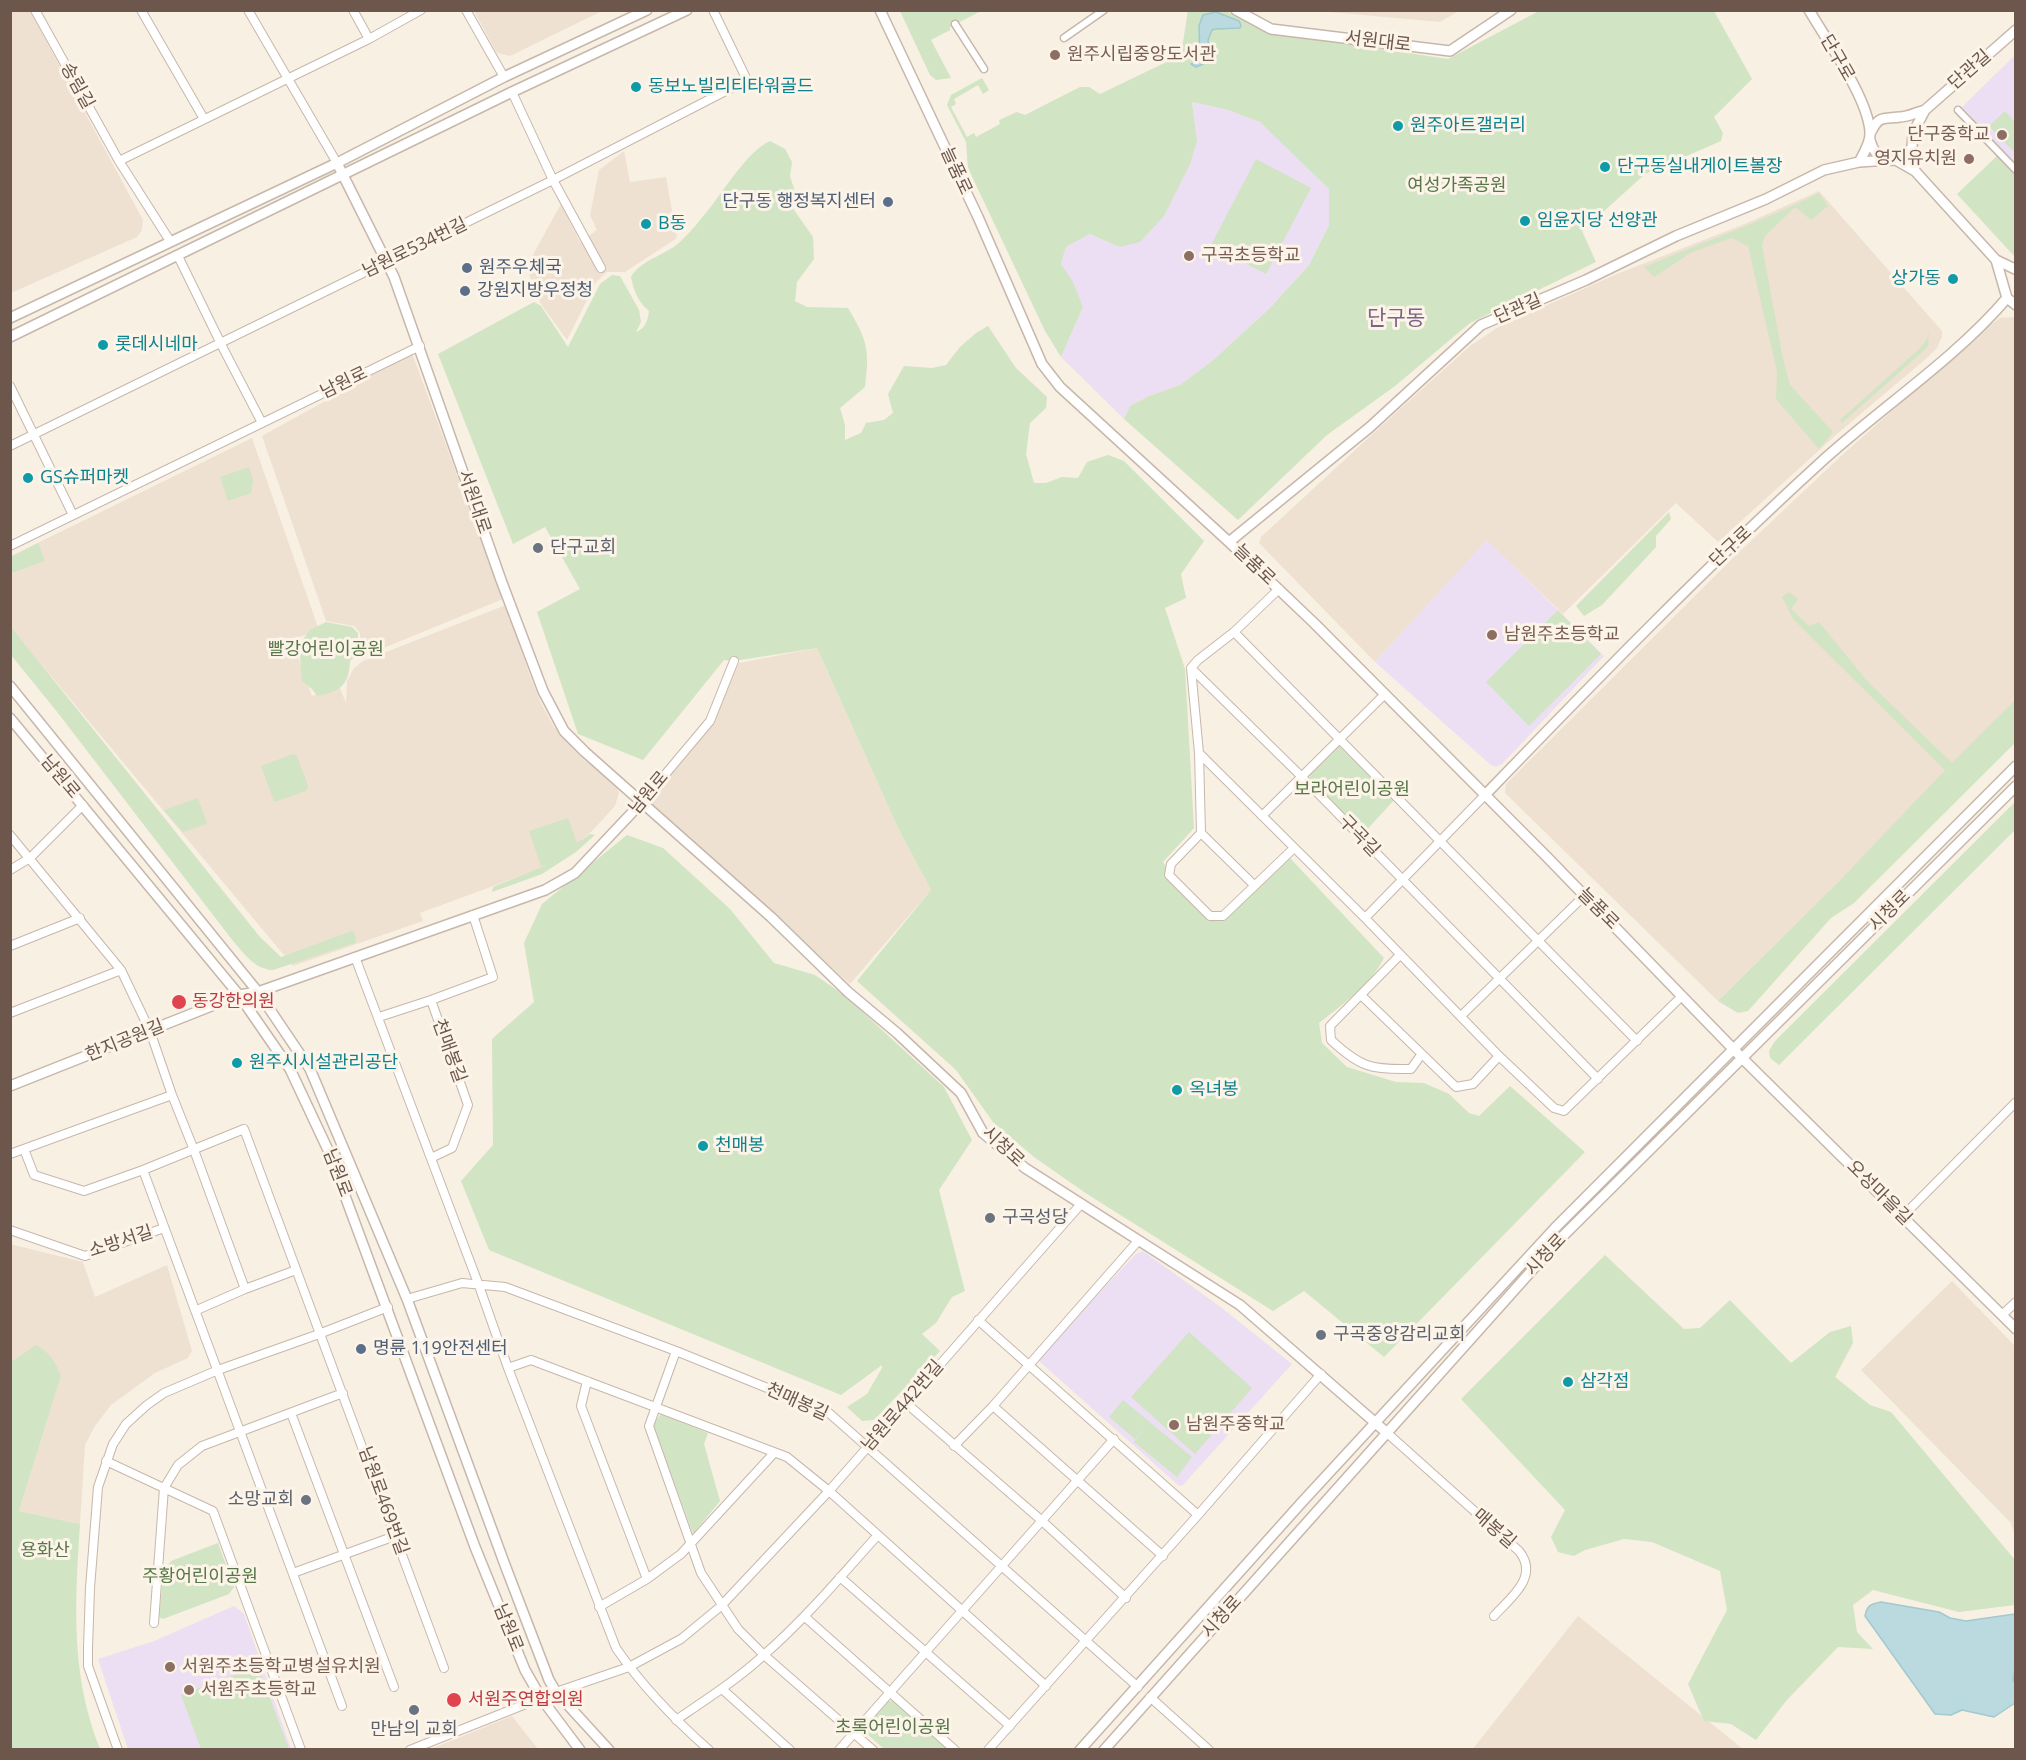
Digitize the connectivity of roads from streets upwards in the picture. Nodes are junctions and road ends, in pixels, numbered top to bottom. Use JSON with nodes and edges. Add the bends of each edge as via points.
{"nodes":[{"id":1,"x":141,"y":10,"type":"edge"},
{"id":2,"x":248,"y":10,"type":"edge"},
{"id":3,"x":353,"y":10,"type":"edge"},
{"id":4,"x":421,"y":10,"type":"edge"},
{"id":5,"x":466,"y":10,"type":"edge"},
{"id":6,"x":647,"y":10,"type":"edge"},
{"id":7,"x":687,"y":10,"type":"edge"},
{"id":8,"x":713,"y":10,"type":"edge"},
{"id":9,"x":880,"y":10,"type":"edge"},
{"id":10,"x":1104,"y":10,"type":"edge"},
{"id":11,"x":1236,"y":10,"type":"edge"},
{"id":12,"x":1511,"y":10,"type":"edge"},
{"id":13,"x":1809,"y":10,"type":"edge"},
{"id":14,"x":36,"y":11,"type":"edge"},
{"id":15,"x":955,"y":24,"type":"dead end"},
{"id":16,"x":2016,"y":30,"type":"edge"},
{"id":17,"x":1064,"y":38,"type":"dead end"},
{"id":18,"x":369,"y":39,"type":"junction"},
{"id":19,"x":984,"y":69,"type":"dead end"},
{"id":20,"x":504,"y":77,"type":"junction"},
{"id":21,"x":288,"y":79,"type":"junction"},
{"id":22,"x":512,"y":92,"type":"junction"},
{"id":23,"x":1866,"y":106,"type":"junction"},
{"id":24,"x":1925,"y":110,"type":"junction"},
{"id":25,"x":1958,"y":110,"type":"dead end"},
{"id":26,"x":1885,"y":117,"type":"junction"},
{"id":27,"x":1899,"y":118,"type":"junction"},
{"id":28,"x":204,"y":119,"type":"junction"},
{"id":29,"x":1913,"y":133,"type":"junction"},
{"id":30,"x":1870,"y":136,"type":"junction"},
{"id":31,"x":1912,"y":147,"type":"junction"},
{"id":32,"x":119,"y":160,"type":"junction"},
{"id":33,"x":1893,"y":160,"type":"junction"},
{"id":34,"x":1859,"y":162,"type":"junction"},
{"id":35,"x":337,"y":163,"type":"junction"},
{"id":36,"x":2016,"y":170,"type":"edge"},
{"id":37,"x":1915,"y":171,"type":"junction"},
{"id":38,"x":344,"y":175,"type":"junction"},
{"id":39,"x":553,"y":180,"type":"junction"},
{"id":40,"x":170,"y":241,"type":"junction"},
{"id":41,"x":178,"y":256,"type":"junction"},
{"id":42,"x":1996,"y":260,"type":"junction"},
{"id":43,"x":387,"y":261,"type":"junction"},
{"id":44,"x":600,"y":268,"type":"dead end"},
{"id":45,"x":2015,"y":268,"type":"edge"},
{"id":46,"x":2004,"y":284,"type":"junction"},
{"id":47,"x":2007,"y":298,"type":"junction"},
{"id":48,"x":2016,"y":306,"type":"edge"},
{"id":49,"x":1992,"y":315,"type":"junction"},
{"id":50,"x":10,"y":318,"type":"edge"},
{"id":51,"x":10,"y":337,"type":"edge"},
{"id":52,"x":221,"y":344,"type":"junction"},
{"id":53,"x":420,"y":346,"type":"junction"},
{"id":54,"x":10,"y":386,"type":"edge"},
{"id":55,"x":262,"y":423,"type":"junction"},
{"id":56,"x":34,"y":435,"type":"junction"},
{"id":57,"x":10,"y":446,"type":"edge"},
{"id":58,"x":73,"y":515,"type":"junction"},
{"id":59,"x":1230,"y":542,"type":"junction"},
{"id":60,"x":10,"y":546,"type":"edge"},
{"id":61,"x":1279,"y":589,"type":"junction"},
{"id":62,"x":1234,"y":632,"type":"junction"},
{"id":63,"x":734,"y":661,"type":"dead end"},
{"id":64,"x":1191,"y":668,"type":"junction"},
{"id":65,"x":10,"y":686,"type":"edge"},
{"id":66,"x":1385,"y":694,"type":"junction"},
{"id":67,"x":10,"y":718,"type":"edge"},
{"id":68,"x":1339,"y":738,"type":"junction"},
{"id":69,"x":1199,"y":753,"type":"junction"},
{"id":70,"x":2016,"y":765,"type":"edge"},
{"id":71,"x":1301,"y":776,"type":"junction"},
{"id":72,"x":2016,"y":786,"type":"edge"},
{"id":73,"x":1485,"y":795,"type":"junction"},
{"id":74,"x":642,"y":802,"type":"junction"},
{"id":75,"x":83,"y":805,"type":"junction"},
{"id":76,"x":1262,"y":816,"type":"junction"},
{"id":77,"x":1201,"y":833,"type":"junction"},
{"id":78,"x":10,"y":835,"type":"edge"},
{"id":79,"x":1441,"y":841,"type":"junction"},
{"id":80,"x":1294,"y":848,"type":"junction"},
{"id":81,"x":30,"y":858,"type":"junction"},
{"id":82,"x":10,"y":870,"type":"edge"},
{"id":83,"x":1402,"y":881,"type":"junction"},
{"id":84,"x":1254,"y":885,"type":"junction"},
{"id":85,"x":1584,"y":896,"type":"junction"},
{"id":86,"x":473,"y":915,"type":"junction"},
{"id":87,"x":80,"y":918,"type":"junction"},
{"id":88,"x":1365,"y":918,"type":"junction"},
{"id":89,"x":1538,"y":941,"type":"junction"},
{"id":90,"x":10,"y":946,"type":"edge"},
{"id":91,"x":1400,"y":955,"type":"junction"},
{"id":92,"x":355,"y":957,"type":"junction"},
{"id":93,"x":122,"y":970,"type":"junction"},
{"id":94,"x":1500,"y":979,"type":"junction"},
{"id":95,"x":258,"y":992,"type":"junction"},
{"id":96,"x":239,"y":995,"type":"junction"},
{"id":97,"x":1362,"y":996,"type":"junction"},
{"id":98,"x":1682,"y":996,"type":"junction"},
{"id":99,"x":431,"y":1000,"type":"junction"},
{"id":100,"x":10,"y":1013,"type":"edge"},
{"id":101,"x":1461,"y":1016,"type":"junction"},
{"id":102,"x":379,"y":1017,"type":"junction"},
{"id":103,"x":150,"y":1031,"type":"junction"},
{"id":104,"x":1636,"y":1041,"type":"junction"},
{"id":105,"x":1734,"y":1049,"type":"junction"},
{"id":106,"x":1422,"y":1055,"type":"junction"},
{"id":107,"x":1499,"y":1056,"type":"junction"},
{"id":108,"x":1742,"y":1058,"type":"junction"},
{"id":109,"x":1598,"y":1079,"type":"junction"},
{"id":110,"x":10,"y":1086,"type":"edge"},
{"id":111,"x":172,"y":1095,"type":"junction"},
{"id":112,"x":2016,"y":1102,"type":"edge"},
{"id":113,"x":24,"y":1149,"type":"junction"},
{"id":114,"x":194,"y":1150,"type":"junction"},
{"id":115,"x":10,"y":1154,"type":"edge"},
{"id":116,"x":431,"y":1158,"type":"junction"},
{"id":117,"x":144,"y":1170,"type":"junction"},
{"id":118,"x":1081,"y":1204,"type":"junction"},
{"id":119,"x":1903,"y":1216,"type":"junction"},
{"id":120,"x":164,"y":1228,"type":"junction"},
{"id":121,"x":10,"y":1230,"type":"edge"},
{"id":122,"x":1138,"y":1241,"type":"junction"},
{"id":123,"x":296,"y":1270,"type":"junction"},
{"id":124,"x":478,"y":1283,"type":"junction"},
{"id":125,"x":245,"y":1289,"type":"junction"},
{"id":126,"x":407,"y":1299,"type":"junction"},
{"id":127,"x":2016,"y":1302,"type":"edge"},
{"id":128,"x":388,"y":1307,"type":"junction"},
{"id":129,"x":197,"y":1310,"type":"junction"},
{"id":130,"x":2002,"y":1315,"type":"junction"},
{"id":131,"x":978,"y":1320,"type":"junction"},
{"id":132,"x":2016,"y":1329,"type":"edge"},
{"id":133,"x":319,"y":1334,"type":"junction"},
{"id":134,"x":676,"y":1351,"type":"junction"},
{"id":135,"x":1028,"y":1365,"type":"junction"},
{"id":136,"x":508,"y":1368,"type":"junction"},
{"id":137,"x":218,"y":1370,"type":"junction"},
{"id":138,"x":1321,"y":1374,"type":"junction"},
{"id":139,"x":586,"y":1381,"type":"junction"},
{"id":140,"x":343,"y":1393,"type":"junction"},
{"id":141,"x":906,"y":1403,"type":"junction"},
{"id":142,"x":993,"y":1406,"type":"junction"},
{"id":143,"x":656,"y":1407,"type":"junction"},
{"id":144,"x":291,"y":1413,"type":"junction"},
{"id":145,"x":1375,"y":1422,"type":"junction"},
{"id":146,"x":241,"y":1431,"type":"junction"},
{"id":147,"x":1386,"y":1432,"type":"junction"},
{"id":148,"x":1114,"y":1439,"type":"junction"},
{"id":149,"x":954,"y":1446,"type":"junction"},
{"id":150,"x":867,"y":1447,"type":"junction"},
{"id":151,"x":774,"y":1453,"type":"junction"},
{"id":152,"x":106,"y":1461,"type":"junction"},
{"id":153,"x":1077,"y":1479,"type":"junction"},
{"id":154,"x":164,"y":1488,"type":"junction"},
{"id":155,"x":828,"y":1491,"type":"junction"},
{"id":156,"x":1198,"y":1515,"type":"junction"},
{"id":157,"x":1041,"y":1520,"type":"junction"},
{"id":158,"x":395,"y":1536,"type":"junction"},
{"id":159,"x":877,"y":1536,"type":"junction"},
{"id":160,"x":691,"y":1545,"type":"junction"},
{"id":161,"x":344,"y":1554,"type":"junction"},
{"id":162,"x":1163,"y":1556,"type":"junction"},
{"id":163,"x":1001,"y":1566,"type":"junction"},
{"id":164,"x":293,"y":1573,"type":"junction"},
{"id":165,"x":840,"y":1577,"type":"junction"},
{"id":166,"x":647,"y":1580,"type":"junction"},
{"id":167,"x":1126,"y":1598,"type":"junction"},
{"id":168,"x":721,"y":1606,"type":"junction"},
{"id":169,"x":599,"y":1607,"type":"junction"},
{"id":170,"x":961,"y":1610,"type":"junction"},
{"id":171,"x":1494,"y":1616,"type":"dead end"},
{"id":172,"x":805,"y":1617,"type":"junction"},
{"id":173,"x":154,"y":1623,"type":"dead end"},
{"id":174,"x":1086,"y":1642,"type":"junction"},
{"id":175,"x":926,"y":1652,"type":"junction"},
{"id":176,"x":764,"y":1655,"type":"junction"},
{"id":177,"x":629,"y":1667,"type":"junction"},
{"id":178,"x":444,"y":1668,"type":"dead end"},
{"id":179,"x":1046,"y":1686,"type":"junction"},
{"id":180,"x":394,"y":1687,"type":"dead end"},
{"id":181,"x":1138,"y":1687,"type":"junction"},
{"id":182,"x":722,"y":1689,"type":"junction"},
{"id":183,"x":556,"y":1692,"type":"junction"},
{"id":184,"x":889,"y":1693,"type":"junction"},
{"id":185,"x":1150,"y":1697,"type":"junction"},
{"id":186,"x":541,"y":1698,"type":"junction"},
{"id":187,"x":342,"y":1706,"type":"dead end"},
{"id":188,"x":676,"y":1720,"type":"junction"},
{"id":189,"x":1010,"y":1726,"type":"junction"},
{"id":190,"x":854,"y":1732,"type":"junction"},
{"id":191,"x":1206,"y":1747,"type":"edge"},
{"id":192,"x":118,"y":1749,"type":"edge"},
{"id":193,"x":301,"y":1749,"type":"edge"},
{"id":194,"x":410,"y":1749,"type":"edge"},
{"id":195,"x":580,"y":1749,"type":"edge"},
{"id":196,"x":609,"y":1749,"type":"edge"},
{"id":197,"x":709,"y":1749,"type":"edge"},
{"id":198,"x":790,"y":1749,"type":"edge"},
{"id":199,"x":839,"y":1749,"type":"edge"},
{"id":200,"x":873,"y":1749,"type":"edge"},
{"id":201,"x":955,"y":1749,"type":"edge"},
{"id":202,"x":988,"y":1749,"type":"edge"},
{"id":203,"x":1080,"y":1749,"type":"edge"},
{"id":204,"x":1104,"y":1749,"type":"edge"}],
"edges":[{"from":1,"to":28,"type":"street"},
{"from":2,"to":21,"type":"street"},
{"from":3,"to":18,"type":"street"},
{"from":4,"to":18,"type":"street"},
{"from":5,"to":20,"type":"street"},
{"from":6,"to":20,"type":"street"},
{"from":7,"to":22,"type":"street"},
{"from":8,"to":39,"type":"street","name":"남원로534번길","via":[[747,80]]},
{"from":9,"to":59,"type":"street","name":"늘품로","via":[[1042,364],[1079,405]]},
{"from":10,"to":17,"type":"street"},
{"from":11,"to":12,"type":"street","name":"서원대로","via":[[1271,29],[1450,51]]},
{"from":13,"to":23,"type":"street","name":"단구로"},
{"from":14,"to":32,"type":"street","name":"송림길"},
{"from":15,"to":19,"type":"street"},
{"from":16,"to":24,"type":"street","name":"단관길"},
{"from":18,"to":21,"type":"street"},
{"from":20,"to":22,"type":"street"},
{"from":20,"to":35,"type":"street"},
{"from":21,"to":28,"type":"street"},
{"from":21,"to":35,"type":"street"},
{"from":22,"to":38,"type":"street"},
{"from":22,"to":39,"type":"street"},
{"from":23,"to":26,"type":"street"},
{"from":23,"to":30,"type":"street"},
{"from":24,"to":27,"type":"street"},
{"from":24,"to":29,"type":"street"},
{"from":25,"to":36,"type":"street","name":"단관길"},
{"from":26,"to":27,"type":"street"},
{"from":26,"to":30,"type":"street"},
{"from":27,"to":29,"type":"street"},
{"from":28,"to":32,"type":"street"},
{"from":29,"to":31,"type":"street"},
{"from":30,"to":33,"type":"street","via":[[1876,153]]},
{"from":30,"to":34,"type":"street"},
{"from":31,"to":33,"type":"street","via":[[1903,157]]},
{"from":31,"to":37,"type":"street"},
{"from":32,"to":40,"type":"street"},
{"from":33,"to":34,"type":"street","name":"단관길"},
{"from":33,"to":37,"type":"street"},
{"from":34,"to":59,"type":"street","name":"단관길","via":[[1824,170],[1481,325],[1370,427]]},
{"from":35,"to":38,"type":"street","name":"서원대로"},
{"from":35,"to":40,"type":"street"},
{"from":37,"to":42,"type":"street"},
{"from":38,"to":41,"type":"street"},
{"from":38,"to":43,"type":"street","name":"서원대로"},
{"from":39,"to":43,"type":"street","name":"남원로534번길"},
{"from":39,"to":44,"type":"street"},
{"from":40,"to":41,"type":"street"},
{"from":40,"to":50,"type":"street"},
{"from":41,"to":51,"type":"street"},
{"from":41,"to":52,"type":"street"},
{"from":42,"to":45,"type":"street"},
{"from":42,"to":46,"type":"street"},
{"from":43,"to":52,"type":"street","name":"남원로534번길"},
{"from":43,"to":53,"type":"street","name":"서원대로"},
{"from":45,"to":46,"type":"street"},
{"from":46,"to":47,"type":"street"},
{"from":47,"to":48,"type":"street"},
{"from":47,"to":49,"type":"street"},
{"from":48,"to":49,"type":"street"},
{"from":49,"to":73,"type":"street","name":"단구로","via":[[1821,462],[1721,555]]},
{"from":52,"to":55,"type":"street"},
{"from":52,"to":56,"type":"street","name":"남원로534번길"},
{"from":53,"to":55,"type":"street","name":"남원로"},
{"from":53,"to":74,"type":"street","name":"서원대로","via":[[543,691],[564,730]]},
{"from":54,"to":56,"type":"street"},
{"from":55,"to":58,"type":"street","name":"남원로"},
{"from":56,"to":57,"type":"street","name":"남원로534번길"},
{"from":56,"to":58,"type":"street"},
{"from":58,"to":60,"type":"street","name":"남원로"},
{"from":59,"to":61,"type":"street","name":"늘품로"},
{"from":61,"to":62,"type":"street"},
{"from":61,"to":66,"type":"street","name":"늘품로"},
{"from":62,"to":64,"type":"street"},
{"from":62,"to":68,"type":"street"},
{"from":63,"to":74,"type":"street","name":"남원로","via":[[710,721]]},
{"from":64,"to":69,"type":"street"},
{"from":64,"to":71,"type":"street","name":"구곡길"},
{"from":65,"to":95,"type":"street","name":"남원로"},
{"from":66,"to":68,"type":"street"},
{"from":66,"to":73,"type":"street","name":"늘품로"},
{"from":67,"to":75,"type":"street","name":"남원로"},
{"from":68,"to":71,"type":"street"},
{"from":68,"to":79,"type":"street"},
{"from":69,"to":76,"type":"street"},
{"from":69,"to":77,"type":"street"},
{"from":70,"to":105,"type":"street","name":"시청로"},
{"from":71,"to":76,"type":"street"},
{"from":71,"to":83,"type":"street","name":"구곡길"},
{"from":72,"to":108,"type":"street","name":"시청로"},
{"from":73,"to":79,"type":"street"},
{"from":73,"to":85,"type":"street","name":"늘품로"},
{"from":74,"to":86,"type":"street","name":"남원로","via":[[575,873],[545,890]]},
{"from":74,"to":118,"type":"street","name":"시청로","via":[[961,1093],[983,1133],[1025,1168]]},
{"from":75,"to":81,"type":"street"},
{"from":75,"to":96,"type":"street","name":"남원로"},
{"from":76,"to":80,"type":"street"},
{"from":77,"to":84,"type":"street"},
{"from":77,"to":84,"type":"street","via":[[1171,864],[1168,875],[1210,916],[1222,916]]},
{"from":78,"to":81,"type":"street"},
{"from":79,"to":83,"type":"street"},
{"from":79,"to":89,"type":"street"},
{"from":80,"to":84,"type":"street"},
{"from":80,"to":88,"type":"street"},
{"from":81,"to":82,"type":"street"},
{"from":81,"to":87,"type":"street"},
{"from":83,"to":88,"type":"street"},
{"from":83,"to":94,"type":"street","name":"구곡길"},
{"from":85,"to":89,"type":"street"},
{"from":85,"to":98,"type":"street","name":"늘품로"},
{"from":86,"to":92,"type":"street","name":"남원로"},
{"from":86,"to":99,"type":"street","name":"천매봉길","via":[[493,977]]},
{"from":87,"to":90,"type":"street"},
{"from":87,"to":93,"type":"street"},
{"from":88,"to":91,"type":"street"},
{"from":89,"to":94,"type":"street"},
{"from":89,"to":104,"type":"street"},
{"from":91,"to":97,"type":"street"},
{"from":91,"to":101,"type":"street"},
{"from":92,"to":95,"type":"street","name":"남원로"},
{"from":92,"to":102,"type":"street"},
{"from":93,"to":100,"type":"street"},
{"from":93,"to":103,"type":"street"},
{"from":94,"to":101,"type":"street"},
{"from":94,"to":109,"type":"street","name":"구곡길"},
{"from":95,"to":96,"type":"street","name":"한지공원길"},
{"from":95,"to":126,"type":"street","name":"남원로","via":[[310,1070]]},
{"from":96,"to":103,"type":"street","name":"한지공원길"},
{"from":96,"to":128,"type":"street","name":"남원로","via":[[290,1069],[328,1149]]},
{"from":97,"to":106,"type":"street"},
{"from":97,"to":106,"type":"street","via":[[1330,1026],[1331,1040],[1364,1065],[1411,1069]]},
{"from":98,"to":104,"type":"street"},
{"from":98,"to":105,"type":"street","name":"늘품로"},
{"from":99,"to":102,"type":"street","name":"천매봉길"},
{"from":99,"to":116,"type":"street","name":"천매봉길","via":[[468,1105],[452,1148]]},
{"from":101,"to":107,"type":"street"},
{"from":102,"to":116,"type":"street"},
{"from":103,"to":110,"type":"street","name":"한지공원길"},
{"from":103,"to":111,"type":"street"},
{"from":104,"to":109,"type":"street"},
{"from":105,"to":108,"type":"street","name":"오성마을길"},
{"from":105,"to":145,"type":"street","name":"시청로","via":[[1555,1228]]},
{"from":106,"to":107,"type":"street","via":[[1456,1087],[1473,1084]]},
{"from":107,"to":109,"type":"street","via":[[1554,1108],[1564,1111]]},
{"from":108,"to":119,"type":"street","name":"오성마을길"},
{"from":108,"to":147,"type":"street","name":"시청로","via":[[1559,1240]]},
{"from":111,"to":113,"type":"street"},
{"from":111,"to":114,"type":"street"},
{"from":112,"to":119,"type":"street"},
{"from":113,"to":115,"type":"street"},
{"from":113,"to":117,"type":"street","via":[[34,1175],[84,1191]]},
{"from":114,"to":117,"type":"street"},
{"from":114,"to":123,"type":"street","name":"남원로469번길","via":[[244,1129]]},
{"from":114,"to":125,"type":"street"},
{"from":116,"to":124,"type":"street"},
{"from":117,"to":120,"type":"street","name":"소방서길"},
{"from":118,"to":122,"type":"street","name":"시청로"},
{"from":118,"to":131,"type":"street","name":"남원로442번길"},
{"from":119,"to":130,"type":"street","name":"오성마을길"},
{"from":120,"to":121,"type":"street","name":"소방서길","via":[[84,1256]]},
{"from":120,"to":129,"type":"street","name":"소방서길"},
{"from":122,"to":135,"type":"street"},
{"from":122,"to":138,"type":"street","name":"시청로","via":[[1240,1305]]},
{"from":123,"to":125,"type":"street"},
{"from":123,"to":133,"type":"street","name":"남원로469번길"},
{"from":124,"to":126,"type":"street","name":"천매봉길","via":[[462,1283]]},
{"from":124,"to":134,"type":"street","name":"천매봉길","via":[[505,1287]]},
{"from":124,"to":136,"type":"street"},
{"from":125,"to":129,"type":"street"},
{"from":126,"to":128,"type":"street"},
{"from":126,"to":183,"type":"street","name":"남원로"},
{"from":127,"to":130,"type":"street"},
{"from":128,"to":133,"type":"street"},
{"from":128,"to":186,"type":"street","name":"남원로","via":[[475,1547],[525,1670]]},
{"from":129,"to":137,"type":"street","name":"소방서길"},
{"from":130,"to":132,"type":"street","name":"오성마을길"},
{"from":131,"to":135,"type":"street"},
{"from":131,"to":141,"type":"street","name":"남원로442번길"},
{"from":133,"to":137,"type":"street"},
{"from":133,"to":140,"type":"street","name":"남원로469번길"},
{"from":134,"to":143,"type":"street"},
{"from":134,"to":150,"type":"street","name":"천매봉길","via":[[829,1413]]},
{"from":135,"to":142,"type":"street"},
{"from":135,"to":148,"type":"street"},
{"from":136,"to":139,"type":"street","via":[[531,1360]]},
{"from":136,"to":169,"type":"street"},
{"from":137,"to":146,"type":"street"},
{"from":137,"to":152,"type":"street","via":[[164,1393],[147,1405],[126,1424]]},
{"from":138,"to":145,"type":"street","name":"시청로"},
{"from":138,"to":156,"type":"street"},
{"from":139,"to":143,"type":"street"},
{"from":139,"to":166,"type":"street","via":[[581,1406]]},
{"from":140,"to":144,"type":"street"},
{"from":140,"to":158,"type":"street","name":"남원로469번길"},
{"from":141,"to":149,"type":"street"},
{"from":141,"to":150,"type":"street","name":"남원로442번길"},
{"from":142,"to":149,"type":"street"},
{"from":142,"to":153,"type":"street"},
{"from":143,"to":151,"type":"street"},
{"from":143,"to":160,"type":"street","via":[[649,1426]]},
{"from":144,"to":146,"type":"street"},
{"from":144,"to":161,"type":"street"},
{"from":145,"to":147,"type":"street"},
{"from":145,"to":181,"type":"street","name":"시청로"},
{"from":146,"to":154,"type":"street","via":[[202,1446],[178,1465]]},
{"from":146,"to":164,"type":"street"},
{"from":147,"to":171,"type":"street","name":"매봉길","via":[[1524,1558],[1525,1582]]},
{"from":147,"to":185,"type":"street","name":"시청로"},
{"from":148,"to":153,"type":"street"},
{"from":148,"to":156,"type":"street"},
{"from":149,"to":157,"type":"street"},
{"from":150,"to":155,"type":"street","name":"남원로442번길"},
{"from":150,"to":163,"type":"street","name":"천매봉길"},
{"from":151,"to":155,"type":"street","via":[[787,1457]]},
{"from":151,"to":160,"type":"street"},
{"from":152,"to":154,"type":"street"},
{"from":152,"to":192,"type":"street","via":[[98,1487],[88,1666]]},
{"from":153,"to":157,"type":"street"},
{"from":153,"to":162,"type":"street"},
{"from":154,"to":173,"type":"street"},
{"from":154,"to":193,"type":"street","via":[[213,1511]]},
{"from":155,"to":159,"type":"street"},
{"from":155,"to":168,"type":"street","name":"남원로442번길"},
{"from":156,"to":162,"type":"street"},
{"from":157,"to":163,"type":"street"},
{"from":157,"to":167,"type":"street"},
{"from":158,"to":161,"type":"street"},
{"from":158,"to":178,"type":"street","name":"남원로469번길"},
{"from":159,"to":165,"type":"street"},
{"from":159,"to":170,"type":"street"},
{"from":160,"to":166,"type":"street"},
{"from":160,"to":168,"type":"street","via":[[701,1573]]},
{"from":161,"to":164,"type":"street"},
{"from":161,"to":180,"type":"street"},
{"from":162,"to":167,"type":"street"},
{"from":163,"to":170,"type":"street"},
{"from":163,"to":174,"type":"street","name":"천매봉길"},
{"from":164,"to":187,"type":"street"},
{"from":165,"to":172,"type":"street"},
{"from":165,"to":175,"type":"street"},
{"from":166,"to":169,"type":"street"},
{"from":167,"to":174,"type":"street"},
{"from":168,"to":176,"type":"street"},
{"from":168,"to":177,"type":"street","name":"남원로442번길","via":[[681,1639]]},
{"from":169,"to":177,"type":"street","via":[[615,1648]]},
{"from":170,"to":175,"type":"street"},
{"from":170,"to":179,"type":"street"},
{"from":172,"to":176,"type":"street"},
{"from":172,"to":184,"type":"street"},
{"from":174,"to":179,"type":"street"},
{"from":174,"to":181,"type":"street","name":"천매봉길"},
{"from":175,"to":184,"type":"street"},
{"from":175,"to":189,"type":"street"},
{"from":176,"to":182,"type":"street"},
{"from":176,"to":190,"type":"street"},
{"from":177,"to":183,"type":"street","name":"남원로442번길"},
{"from":177,"to":188,"type":"street"},
{"from":179,"to":189,"type":"street"},
{"from":181,"to":185,"type":"street"},
{"from":181,"to":203,"type":"street","name":"시청로"},
{"from":182,"to":188,"type":"street"},
{"from":182,"to":198,"type":"street"},
{"from":183,"to":186,"type":"street"},
{"from":183,"to":196,"type":"street","name":"남원로"},
{"from":184,"to":190,"type":"street"},
{"from":184,"to":201,"type":"street"},
{"from":185,"to":191,"type":"street"},
{"from":185,"to":204,"type":"street","name":"시청로"},
{"from":186,"to":194,"type":"street"},
{"from":186,"to":195,"type":"street","name":"남원로"},
{"from":188,"to":197,"type":"street"},
{"from":189,"to":202,"type":"street"},
{"from":190,"to":199,"type":"street"},
{"from":190,"to":200,"type":"street"}]}
